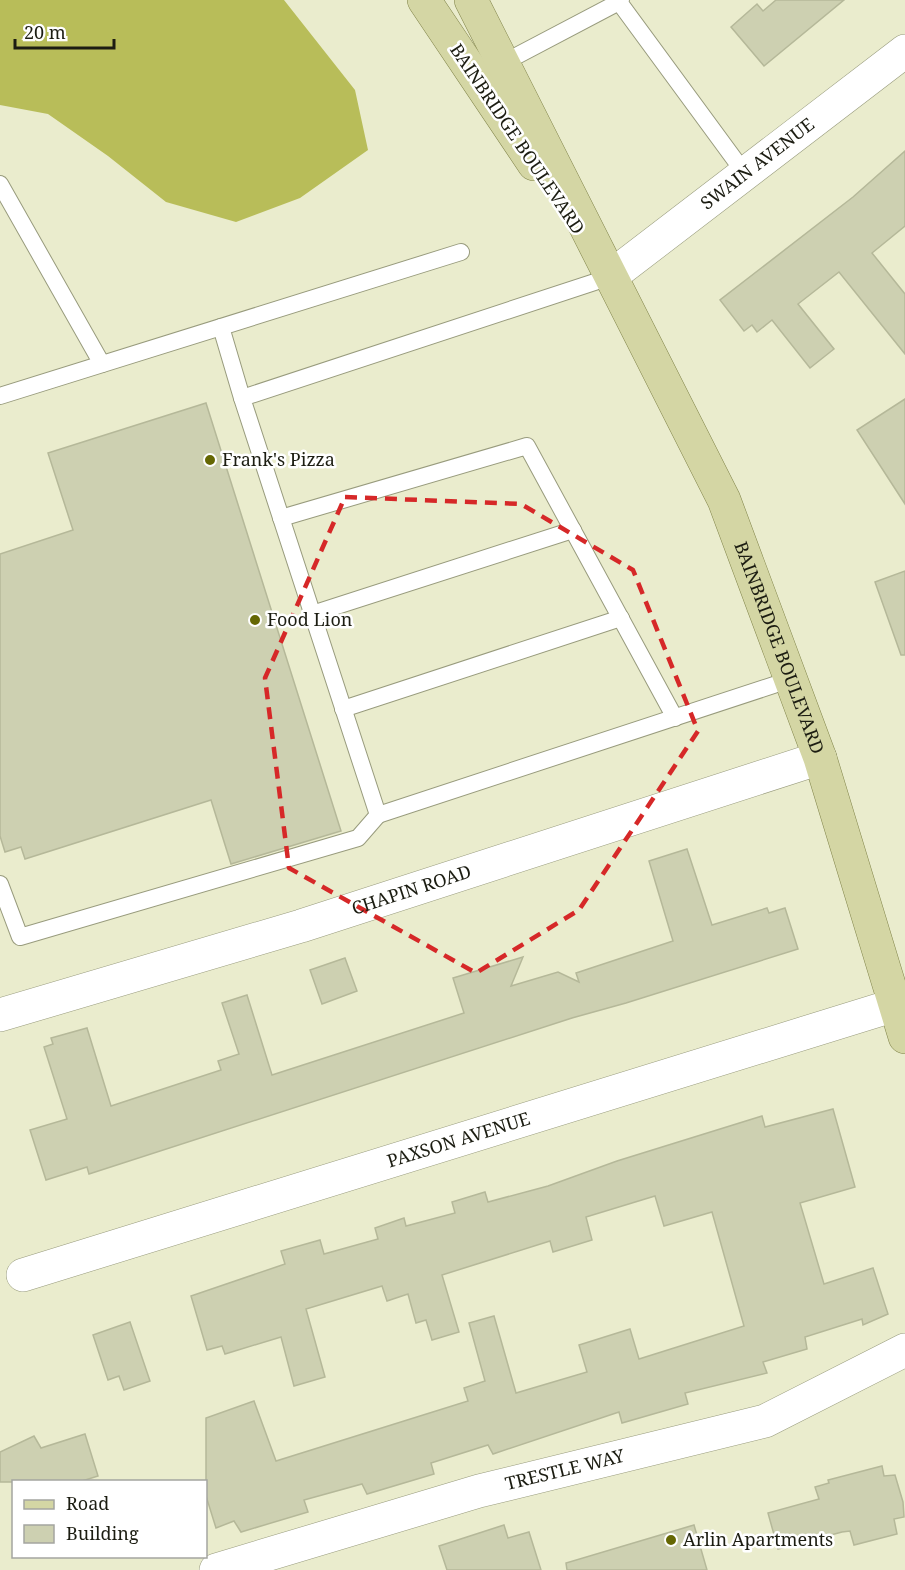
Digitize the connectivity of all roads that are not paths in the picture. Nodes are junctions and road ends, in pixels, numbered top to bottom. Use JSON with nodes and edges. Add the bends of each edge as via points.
{"nodes":[{"id":1,"x":424,"y":0,"type":"edge"},
{"id":2,"x":471,"y":0,"type":"edge"},
{"id":3,"x":620,"y":1,"type":"edge"},
{"id":4,"x":905,"y":51,"type":"edge"},
{"id":5,"x":503,"y":63,"type":"junction"},
{"id":6,"x":746,"y":175,"type":"junction"},
{"id":7,"x":0,"y":184,"type":"edge"},
{"id":8,"x":461,"y":252,"type":"dead end"},
{"id":9,"x":610,"y":277,"type":"junction"},
{"id":10,"x":221,"y":327,"type":"junction"},
{"id":11,"x":102,"y":364,"type":"junction"},
{"id":12,"x":0,"y":396,"type":"edge"},
{"id":13,"x":242,"y":398,"type":"junction"},
{"id":14,"x":281,"y":518,"type":"junction"},
{"id":15,"x":573,"y":530,"type":"junction"},
{"id":16,"x":312,"y":614,"type":"junction"},
{"id":17,"x":621,"y":618,"type":"junction"},
{"id":18,"x":792,"y":680,"type":"junction"},
{"id":19,"x":343,"y":709,"type":"junction"},
{"id":20,"x":675,"y":718,"type":"junction"},
{"id":21,"x":820,"y":758,"type":"junction"},
{"id":22,"x":378,"y":815,"type":"junction"},
{"id":23,"x":0,"y":884,"type":"edge"},
{"id":24,"x":895,"y":1005,"type":"junction"},
{"id":25,"x":0,"y":1015,"type":"edge"},
{"id":26,"x":905,"y":1037,"type":"edge"},
{"id":27,"x":23,"y":1275,"type":"dead end"},
{"id":28,"x":905,"y":1350,"type":"edge"},
{"id":29,"x":216,"y":1570,"type":"edge"}],
"edges":[{"from":1,"to":9,"type":"main road","name":"BAINBRIDGE BOULEVARD"},
{"from":2,"to":5,"type":"main road","name":"BAINBRIDGE BOULEVARD"},
{"from":3,"to":5,"type":"lane"},
{"from":3,"to":6,"type":"lane"},
{"from":4,"to":6,"type":"street","name":"SWAIN AVENUE"},
{"from":5,"to":9,"type":"main road","name":"BAINBRIDGE BOULEVARD"},
{"from":6,"to":9,"type":"street","name":"SWAIN AVENUE"},
{"from":7,"to":11,"type":"lane"},
{"from":8,"to":10,"type":"lane"},
{"from":9,"to":13,"type":"lane"},
{"from":9,"to":18,"type":"main road","name":"BAINBRIDGE BOULEVARD","via":[[724,500]]},
{"from":10,"to":11,"type":"lane"},
{"from":10,"to":13,"type":"lane"},
{"from":11,"to":12,"type":"lane"},
{"from":13,"to":14,"type":"lane"},
{"from":14,"to":15,"type":"lane","via":[[527,446]]},
{"from":14,"to":16,"type":"lane"},
{"from":15,"to":16,"type":"lane"},
{"from":15,"to":17,"type":"lane"},
{"from":16,"to":19,"type":"lane"},
{"from":17,"to":19,"type":"lane"},
{"from":17,"to":20,"type":"lane"},
{"from":18,"to":20,"type":"lane"},
{"from":18,"to":21,"type":"main road","name":"BAINBRIDGE BOULEVARD"},
{"from":19,"to":22,"type":"lane"},
{"from":20,"to":22,"type":"lane"},
{"from":21,"to":24,"type":"main road","name":"BAINBRIDGE BOULEVARD"},
{"from":21,"to":25,"type":"street","name":"CHAPIN ROAD","via":[[258,940]]},
{"from":22,"to":23,"type":"lane","via":[[358,838],[20,937]]},
{"from":24,"to":26,"type":"main road","name":"BAINBRIDGE BOULEVARD"},
{"from":24,"to":27,"type":"street","name":"PAXSON AVENUE"},
{"from":28,"to":29,"type":"street","name":"TRESTLE WAY","via":[[765,1421],[479,1491]]}]}
